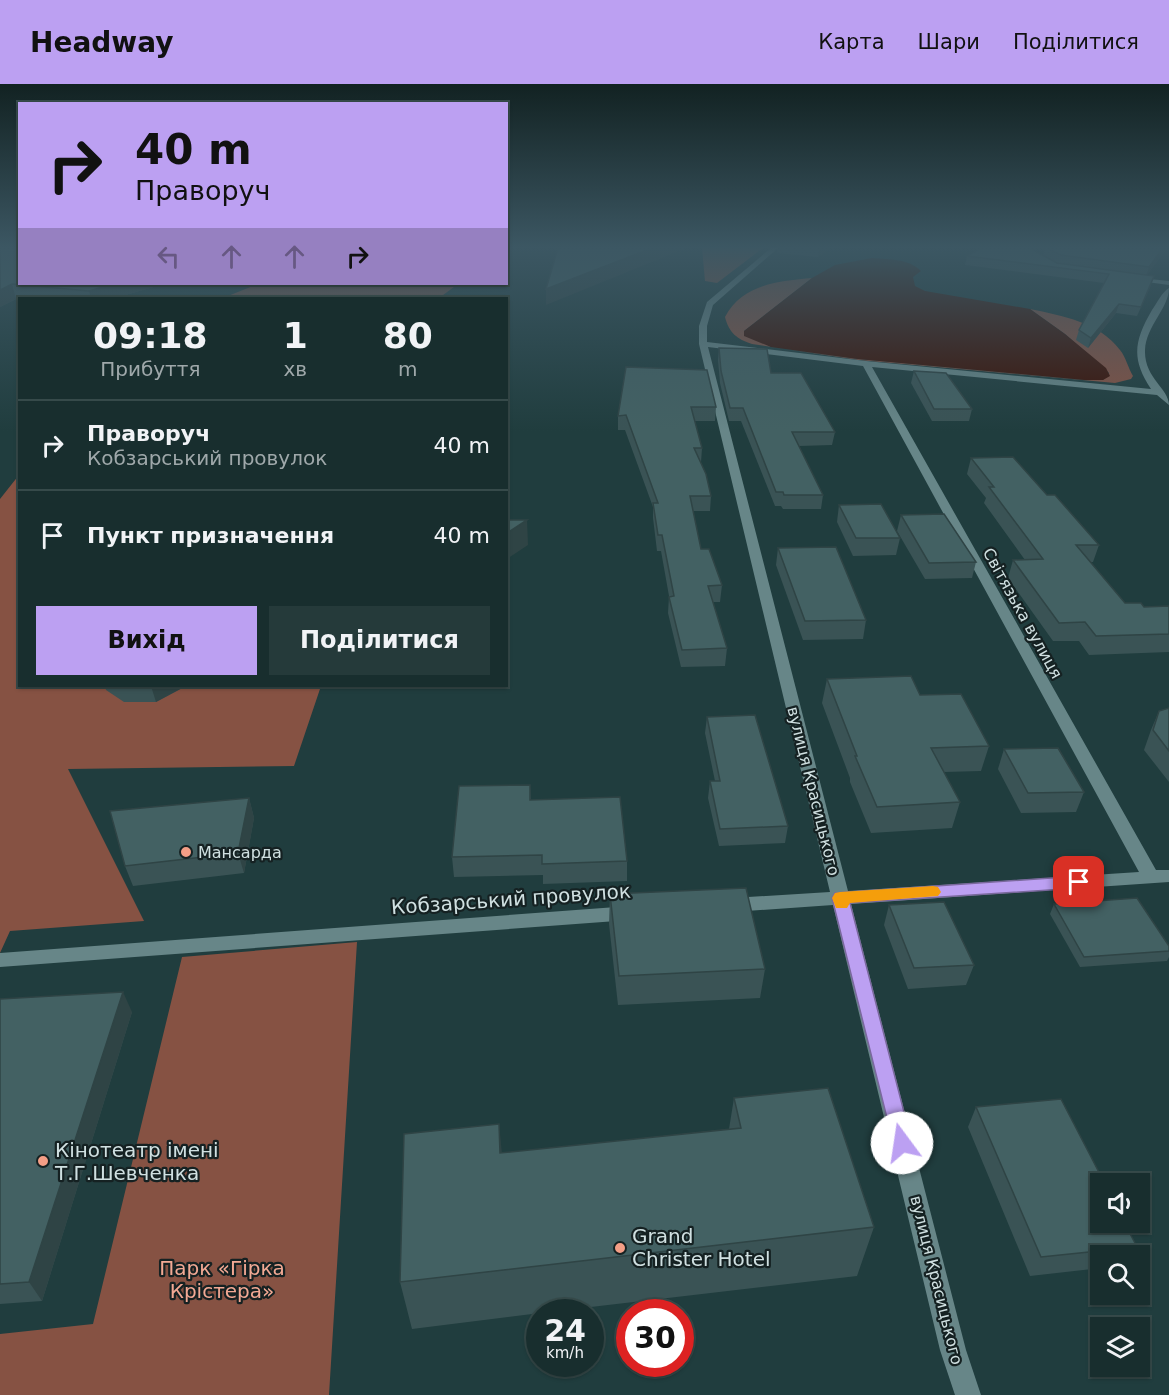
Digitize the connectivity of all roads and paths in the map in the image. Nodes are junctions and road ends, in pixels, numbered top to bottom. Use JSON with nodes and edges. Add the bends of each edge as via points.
{"nodes":[{"id":1,"x":708,"y":309,"type":"edge"},
{"id":2,"x":1156,"y":309,"type":"edge"},
{"id":3,"x":703,"y":344,"type":"junction"},
{"id":4,"x":866,"y":364,"type":"junction"},
{"id":5,"x":1158,"y":392,"type":"junction"},
{"id":6,"x":1169,"y":402,"type":"edge"},
{"id":7,"x":1160,"y":877,"type":"edge"},
{"id":8,"x":840,"y":898,"type":"junction"},
{"id":9,"x":709,"y":907,"type":"edge"},
{"id":10,"x":649,"y":911,"type":"edge"},
{"id":11,"x":0,"y":960,"type":"edge"},
{"id":12,"x":969,"y":1395,"type":"edge"}],
"edges":[{"from":1,"to":3,"type":"street","name":"вулиця Красицького"},
{"from":2,"to":5,"type":"street","via":[[1140,345],[1143,372]]},
{"from":3,"to":4,"type":"street"},
{"from":3,"to":8,"type":"street","name":"вулиця Красицького"},
{"from":4,"to":5,"type":"street"},
{"from":4,"to":7,"type":"street","name":"Світязька вулиця"},
{"from":5,"to":6,"type":"street"},
{"from":7,"to":8,"type":"street"},
{"from":8,"to":9,"type":"street"},
{"from":8,"to":12,"type":"street","name":"вулиця Красицького","via":[[953,1350]]},
{"from":10,"to":11,"type":"street","name":"Кобзарський провулок"}]}
